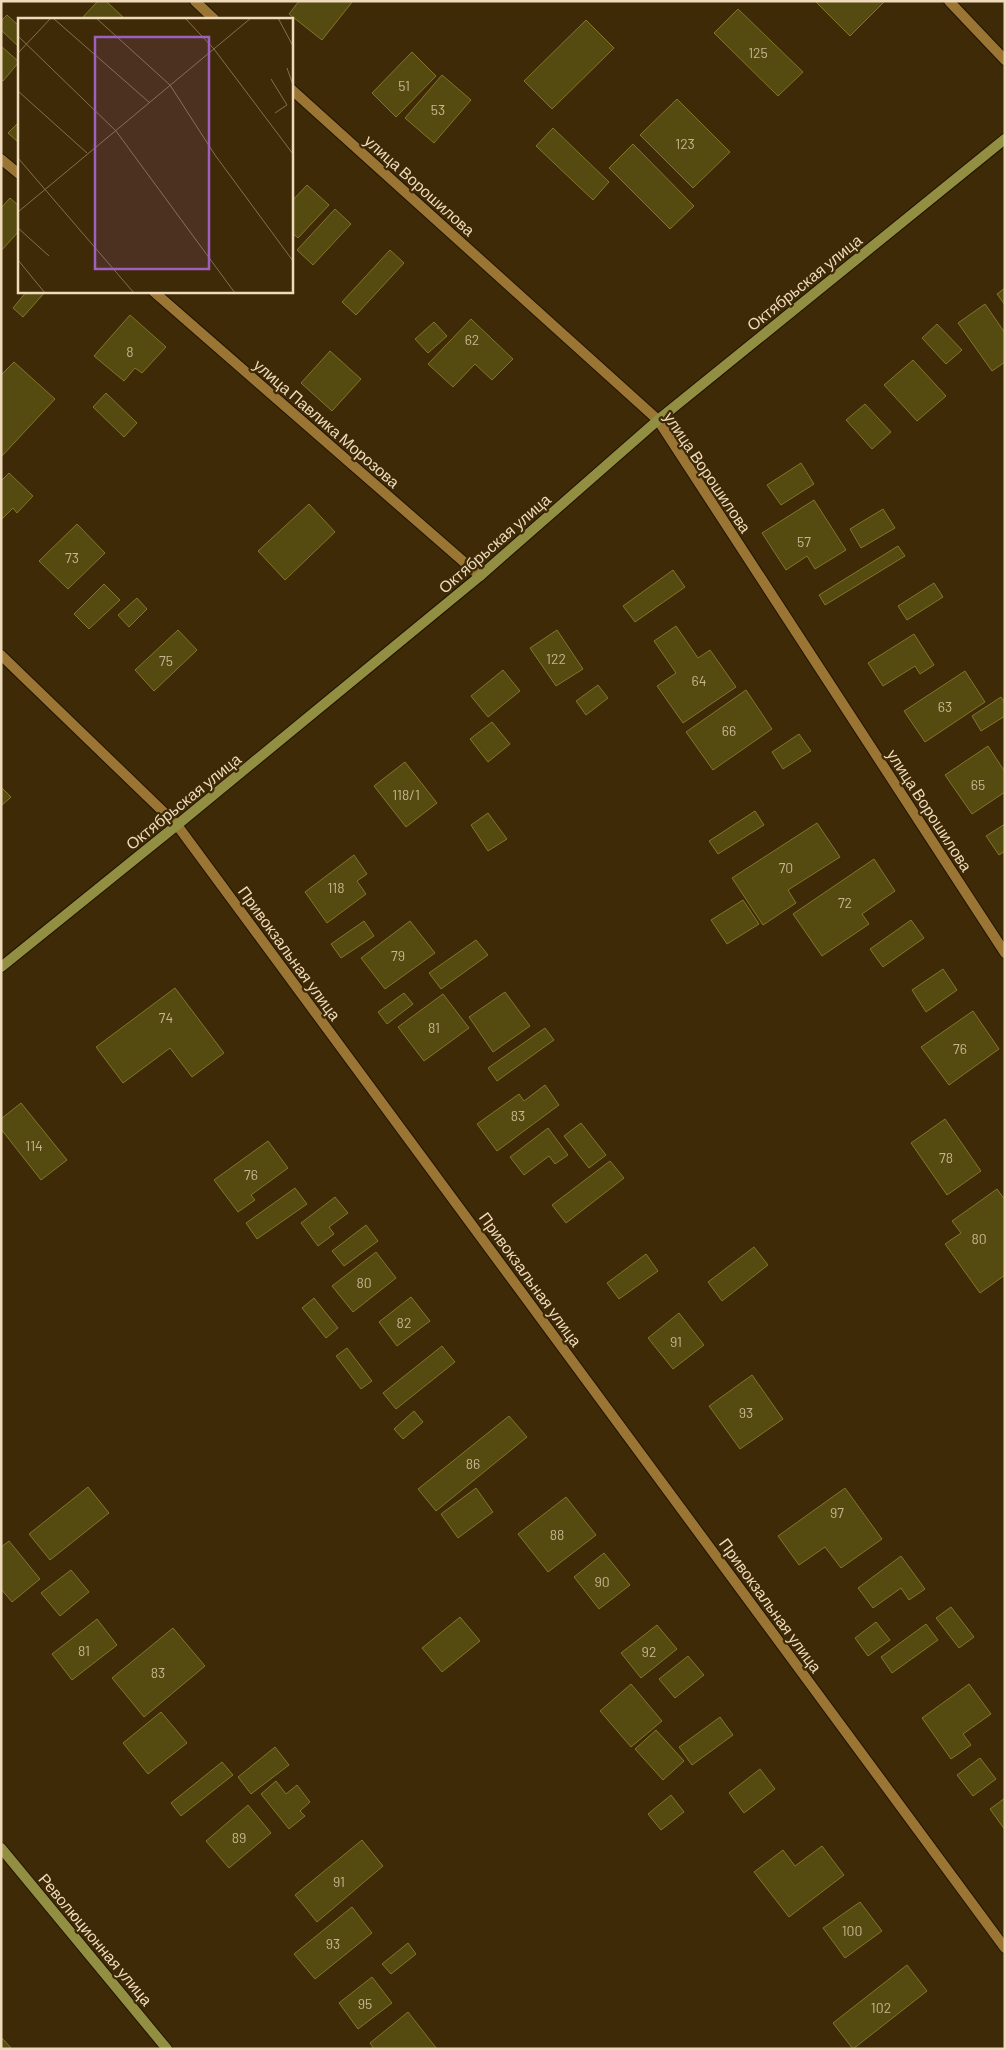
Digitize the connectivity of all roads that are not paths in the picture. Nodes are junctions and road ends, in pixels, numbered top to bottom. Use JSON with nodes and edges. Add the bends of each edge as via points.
{"nodes":[{"id":1,"x":194,"y":1,"type":"edge"},
{"id":2,"x":949,"y":1,"type":"edge"},
{"id":3,"x":213,"y":18,"type":"edge"},
{"id":4,"x":1005,"y":60,"type":"edge"},
{"id":5,"x":292,"y":90,"type":"edge"},
{"id":6,"x":1005,"y":139,"type":"edge"},
{"id":7,"x":1,"y":159,"type":"edge"},
{"id":8,"x":18,"y":173,"type":"edge"},
{"id":9,"x":154,"y":292,"type":"edge"},
{"id":10,"x":658,"y":420,"type":"junction"},
{"id":11,"x":480,"y":576,"type":"junction"},
{"id":12,"x":1,"y":655,"type":"edge"},
{"id":13,"x":178,"y":825,"type":"junction"},
{"id":14,"x":1005,"y":953,"type":"edge"},
{"id":15,"x":1,"y":967,"type":"edge"},
{"id":16,"x":1,"y":1848,"type":"edge"},
{"id":17,"x":1005,"y":1948,"type":"edge"},
{"id":18,"x":167,"y":2049,"type":"edge"}],
"edges":[{"from":1,"to":3,"type":"street"},
{"from":2,"to":4,"type":"street"},
{"from":5,"to":10,"type":"street","name":"улица Ворошилова"},
{"from":6,"to":10,"type":"street","name":"Октябрьская улица"},
{"from":7,"to":8,"type":"street"},
{"from":9,"to":11,"type":"street","name":"улица Павлика Морозова"},
{"from":10,"to":11,"type":"street","name":"Октябрьская улица"},
{"from":10,"to":14,"type":"street","name":"улица Ворошилова"},
{"from":11,"to":13,"type":"street","name":"Октябрьская улица"},
{"from":12,"to":13,"type":"street","name":"Привокзальная улица"},
{"from":13,"to":15,"type":"street","name":"Октябрьская улица"},
{"from":13,"to":17,"type":"street","name":"Привокзальная улица"},
{"from":16,"to":18,"type":"street","name":"Революционная улица"}]}
